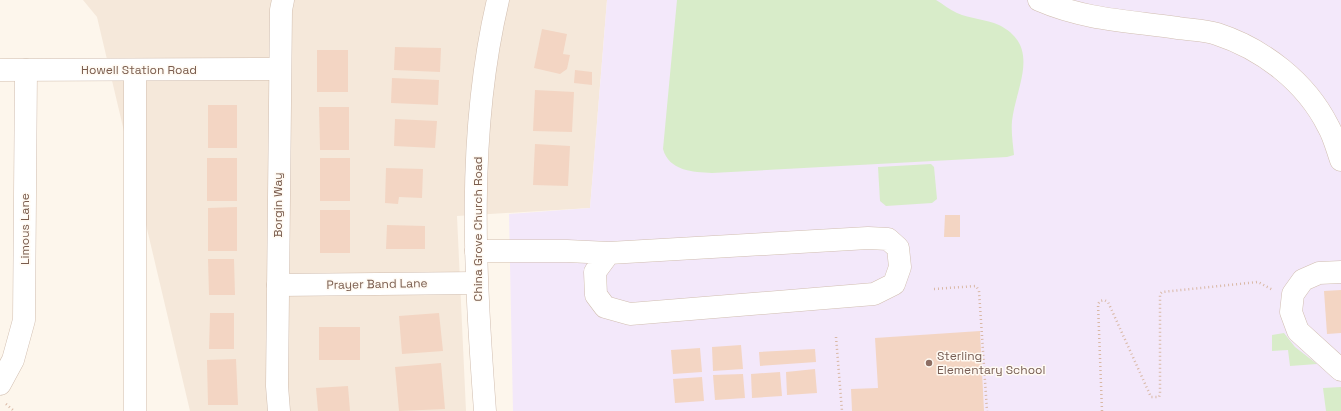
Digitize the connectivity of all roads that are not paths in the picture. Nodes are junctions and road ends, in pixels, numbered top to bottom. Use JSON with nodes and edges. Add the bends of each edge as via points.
{"nodes":[{"id":1,"x":283,"y":0,"type":"edge"},
{"id":2,"x":498,"y":0,"type":"edge"},
{"id":3,"x":1039,"y":0,"type":"edge"},
{"id":4,"x":279,"y":69,"type":"junction"},
{"id":5,"x":0,"y":70,"type":"edge"},
{"id":6,"x":26,"y":70,"type":"junction"},
{"id":7,"x":135,"y":70,"type":"junction"},
{"id":8,"x":1341,"y":160,"type":"edge"},
{"id":9,"x":476,"y":251,"type":"junction"},
{"id":10,"x":609,"y":253,"type":"junction"},
{"id":11,"x":1341,"y":272,"type":"edge"},
{"id":12,"x":476,"y":283,"type":"junction"},
{"id":13,"x":278,"y":285,"type":"junction"},
{"id":14,"x":1341,"y":370,"type":"edge"},
{"id":15,"x":0,"y":384,"type":"edge"},
{"id":16,"x":135,"y":411,"type":"edge"},
{"id":17,"x":279,"y":411,"type":"edge"},
{"id":18,"x":484,"y":411,"type":"edge"}],
"edges":[{"from":1,"to":4,"type":"street","name":"Borgin Way"},
{"from":2,"to":9,"type":"street","name":"China Grove Church Road","via":[[482,86],[475,186]]},
{"from":3,"to":8,"type":"street","via":[[1060,9],[1113,21],[1216,34],[1267,57],[1303,89],[1328,126]]},
{"from":4,"to":7,"type":"street","name":"Howell Station Road"},
{"from":4,"to":13,"type":"street","name":"Borgin Way"},
{"from":5,"to":6,"type":"street","name":"Howell Station Road"},
{"from":6,"to":7,"type":"street","name":"Howell Station Road"},
{"from":6,"to":15,"type":"street","name":"Limous Lane","via":[[24,320],[13,360]]},
{"from":7,"to":16,"type":"street"},
{"from":9,"to":10,"type":"street"},
{"from":9,"to":12,"type":"street","name":"China Grove Church Road"},
{"from":10,"to":10,"type":"street","via":[[868,238],[888,239],[898,248],[900,267],[894,284],[874,294],[630,314],[605,307],[596,295],[595,272]]},
{"from":11,"to":14,"type":"street","via":[[1319,273],[1303,280],[1291,299],[1291,312],[1298,331]]},
{"from":12,"to":13,"type":"street","name":"Prayer Band Lane"},
{"from":12,"to":18,"type":"street","name":"China Grove Church Road"},
{"from":13,"to":17,"type":"street","name":"Borgin Way"}]}
